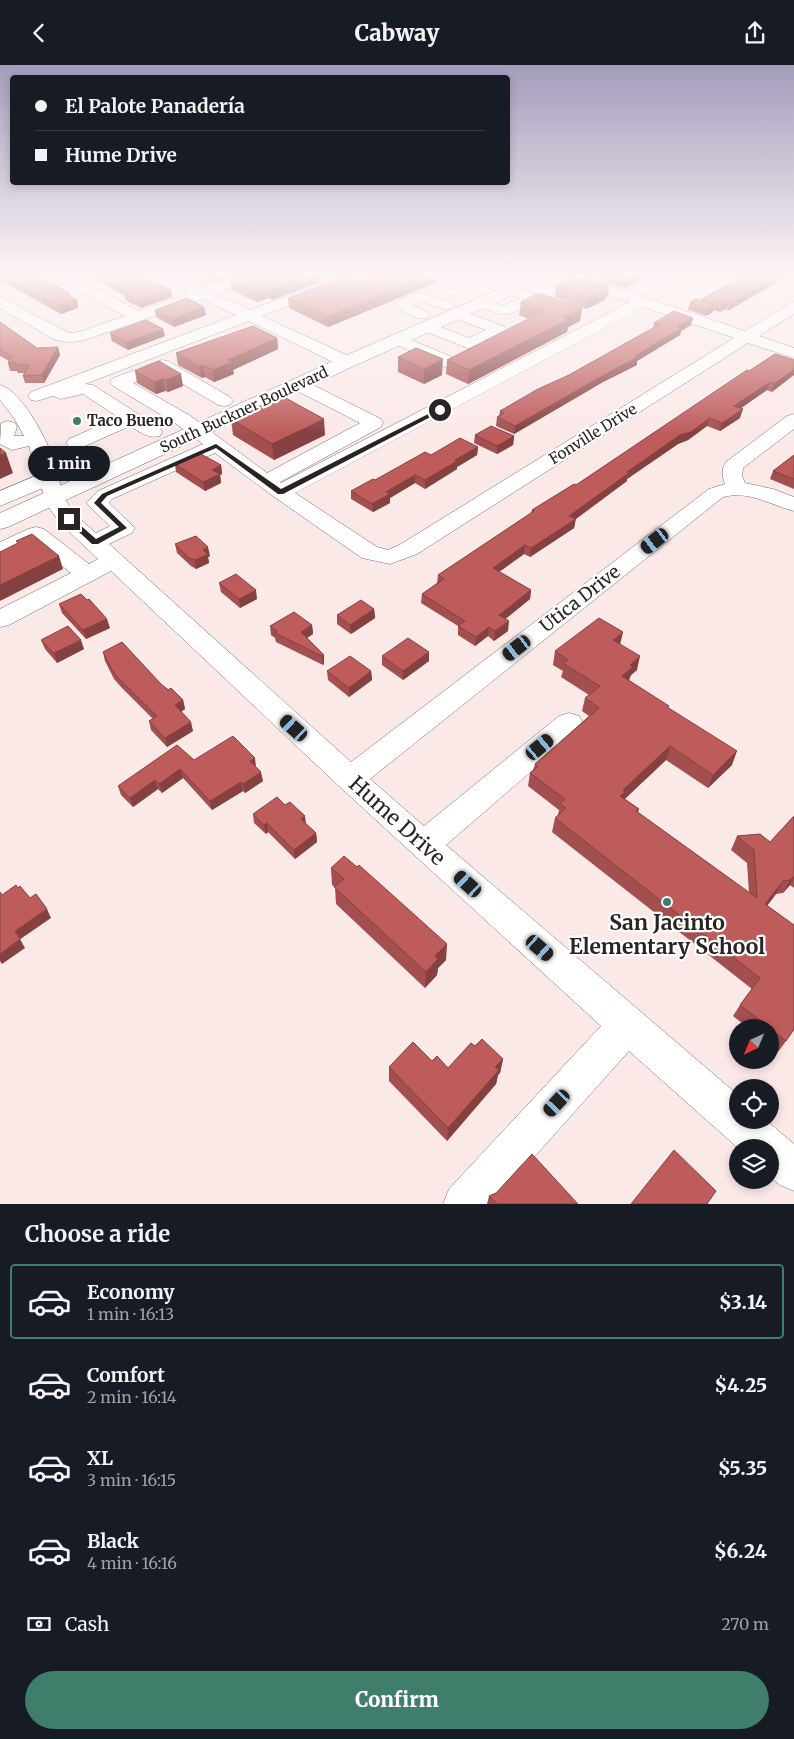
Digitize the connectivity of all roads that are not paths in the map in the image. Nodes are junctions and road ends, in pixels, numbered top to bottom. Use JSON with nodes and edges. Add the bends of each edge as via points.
{"nodes":[{"id":1,"x":45,"y":328,"type":"edge"},
{"id":2,"x":104,"y":328,"type":"edge"},
{"id":3,"x":216,"y":328,"type":"edge"},
{"id":4,"x":277,"y":328,"type":"edge"},
{"id":5,"x":408,"y":328,"type":"edge"},
{"id":6,"x":415,"y":328,"type":"edge"},
{"id":7,"x":439,"y":328,"type":"edge"},
{"id":8,"x":495,"y":328,"type":"edge"},
{"id":9,"x":584,"y":328,"type":"edge"},
{"id":10,"x":721,"y":328,"type":"edge"},
{"id":11,"x":761,"y":328,"type":"edge"},
{"id":12,"x":747,"y":337,"type":"junction"},
{"id":13,"x":399,"y":339,"type":"junction"},
{"id":14,"x":794,"y":353,"type":"edge"},
{"id":15,"x":339,"y":358,"type":"junction"},
{"id":16,"x":451,"y":363,"type":"edge"},
{"id":17,"x":299,"y":385,"type":"junction"},
{"id":18,"x":224,"y":401,"type":"junction"},
{"id":19,"x":17,"y":411,"type":"edge"},
{"id":20,"x":132,"y":418,"type":"junction"},
{"id":21,"x":794,"y":420,"type":"edge"},
{"id":22,"x":4,"y":424,"type":"edge"},
{"id":23,"x":189,"y":425,"type":"junction"},
{"id":24,"x":155,"y":441,"type":"junction"},
{"id":25,"x":76,"y":443,"type":"dead end"},
{"id":26,"x":216,"y":445,"type":"junction"},
{"id":27,"x":176,"y":463,"type":"junction"},
{"id":28,"x":120,"y":467,"type":"junction"},
{"id":29,"x":138,"y":480,"type":"junction"},
{"id":30,"x":273,"y":487,"type":"junction"},
{"id":31,"x":51,"y":488,"type":"junction"},
{"id":32,"x":726,"y":490,"type":"junction"},
{"id":33,"x":0,"y":499,"type":"edge"},
{"id":34,"x":794,"y":505,"type":"edge"},
{"id":35,"x":0,"y":522,"type":"edge"},
{"id":36,"x":0,"y":551,"type":"edge"},
{"id":37,"x":104,"y":551,"type":"junction"},
{"id":38,"x":87,"y":573,"type":"junction"},
{"id":39,"x":0,"y":619,"type":"edge"},
{"id":40,"x":569,"y":723,"type":"dead end"},
{"id":41,"x":350,"y":779,"type":"junction"},
{"id":42,"x":424,"y":845,"type":"junction"},
{"id":43,"x":627,"y":1024,"type":"junction"},
{"id":44,"x":758,"y":1139,"type":"edge"},
{"id":45,"x":779,"y":1158,"type":"edge"},
{"id":46,"x":794,"y":1171,"type":"edge"},
{"id":47,"x":464,"y":1204,"type":"edge"}],
"edges":[{"from":1,"to":2,"type":"street","via":[[69,339]]},
{"from":3,"to":19,"type":"street","via":[[37,397]]},
{"from":4,"to":15,"type":"street"},
{"from":5,"to":15,"type":"main road","name":"South Buckner Boulevard"},
{"from":6,"to":13,"type":"main road","name":"South Buckner Boulevard"},
{"from":7,"to":8,"type":"street","via":[[470,344],[499,330]]},
{"from":9,"to":30,"type":"street","via":[[372,446]]},
{"from":10,"to":12,"type":"street"},
{"from":11,"to":12,"type":"street","name":"Fonville Drive"},
{"from":12,"to":14,"type":"street"},
{"from":12,"to":30,"type":"street","name":"Fonville Drive","via":[[409,549],[390,557],[370,553]]},
{"from":13,"to":15,"type":"main road","name":"South Buckner Boulevard"},
{"from":13,"to":16,"type":"street"},
{"from":15,"to":17,"type":"main road","name":"South Buckner Boulevard"},
{"from":15,"to":18,"type":"main road","name":"South Buckner Boulevard"},
{"from":17,"to":23,"type":"main road","name":"South Buckner Boulevard"},
{"from":17,"to":30,"type":"street","via":[[374,423]]},
{"from":18,"to":23,"type":"main road","name":"South Buckner Boulevard"},
{"from":18,"to":23,"type":"street","via":[[162,365],[119,382]]},
{"from":19,"to":20,"type":"street","via":[[83,388]]},
{"from":19,"to":22,"type":"street","via":[[12,444],[4,437]]},
{"from":19,"to":31,"type":"street","name":"Hume Drive","via":[[48,470]]},
{"from":20,"to":24,"type":"street"},
{"from":20,"to":25,"type":"street"},
{"from":21,"to":32,"type":"street","via":[[733,466]]},
{"from":23,"to":24,"type":"main road","name":"South Buckner Boulevard"},
{"from":23,"to":26,"type":"street"},
{"from":24,"to":27,"type":"street"},
{"from":24,"to":28,"type":"main road","name":"South Buckner Boulevard"},
{"from":24,"to":31,"type":"main road","name":"South Buckner Boulevard"},
{"from":26,"to":27,"type":"street"},
{"from":26,"to":30,"type":"street"},
{"from":27,"to":29,"type":"street"},
{"from":28,"to":29,"type":"street"},
{"from":28,"to":31,"type":"main road","name":"South Buckner Boulevard"},
{"from":29,"to":37,"type":"street","via":[[104,495],[97,503],[124,528]]},
{"from":31,"to":33,"type":"main road","name":"South Buckner Boulevard"},
{"from":31,"to":35,"type":"main road","name":"South Buckner Boulevard"},
{"from":31,"to":37,"type":"street","name":"Hume Drive","via":[[69,519]]},
{"from":32,"to":34,"type":"street","via":[[755,490]]},
{"from":32,"to":41,"type":"street","name":"Utica Drive"},
{"from":36,"to":38,"type":"street","via":[[36,533]]},
{"from":37,"to":38,"type":"street"},
{"from":37,"to":41,"type":"street","name":"Hume Drive"},
{"from":38,"to":39,"type":"street"},
{"from":40,"to":42,"type":"street"},
{"from":41,"to":42,"type":"street","name":"Hume Drive"},
{"from":42,"to":43,"type":"street","name":"Hume Drive"},
{"from":43,"to":44,"type":"street","name":"Hume Drive"},
{"from":43,"to":47,"type":"street","via":[[597,1061]]},
{"from":45,"to":46,"type":"street","name":"Hume Drive"}]}
